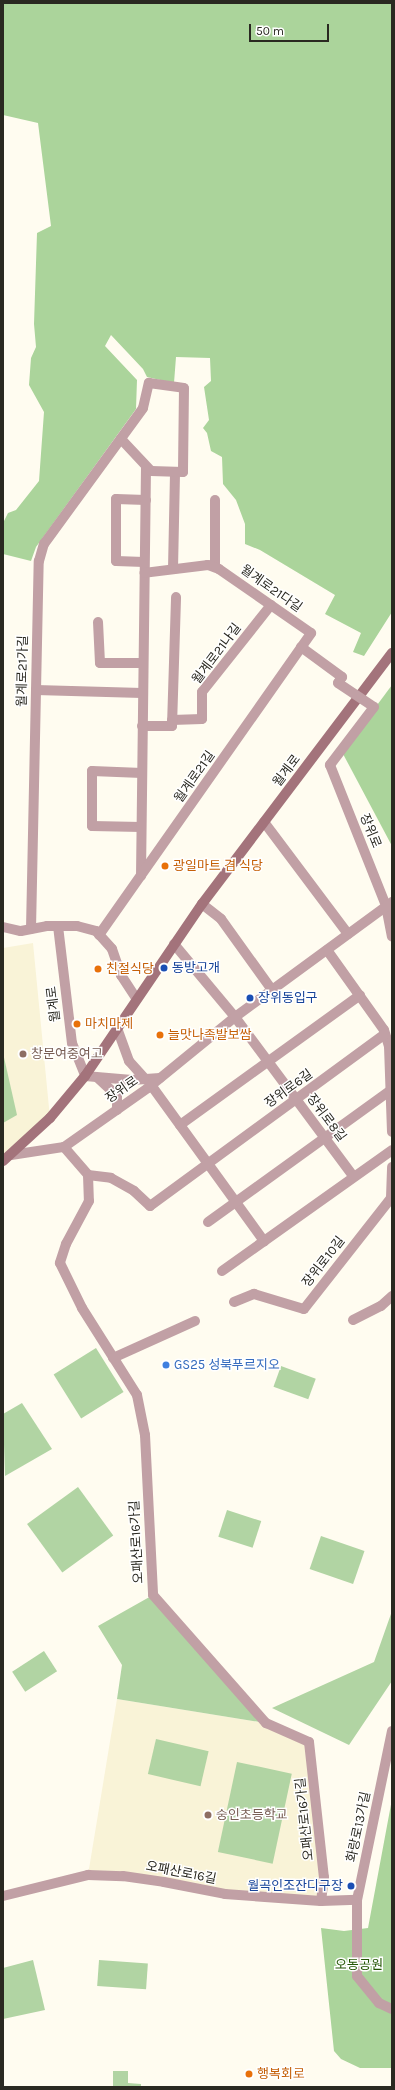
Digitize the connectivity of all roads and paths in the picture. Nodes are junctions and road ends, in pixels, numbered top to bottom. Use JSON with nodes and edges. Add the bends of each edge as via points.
{"nodes":[{"id":1,"x":121,"y":439,"type":"junction"},
{"id":2,"x":146,"y":468,"type":"junction"},
{"id":3,"x":175,"y":472,"type":"junction"},
{"id":4,"x":146,"y":500,"type":"junction"},
{"id":5,"x":215,"y":500,"type":"dead end"},
{"id":6,"x":144,"y":562,"type":"junction"},
{"id":7,"x":215,"y":567,"type":"junction"},
{"id":8,"x":173,"y":569,"type":"junction"},
{"id":9,"x":144,"y":573,"type":"junction"},
{"id":10,"x":176,"y":597,"type":"dead end"},
{"id":11,"x":271,"y":605,"type":"junction"},
{"id":12,"x":98,"y":622,"type":"dead end"},
{"id":13,"x":311,"y":633,"type":"joint"},
{"id":14,"x":301,"y":647,"type":"junction"},
{"id":15,"x":392,"y":653,"type":"edge"},
{"id":16,"x":143,"y":663,"type":"junction"},
{"id":17,"x":36,"y":690,"type":"junction"},
{"id":18,"x":142,"y":693,"type":"junction"},
{"id":19,"x":172,"y":720,"type":"junction"},
{"id":20,"x":142,"y":726,"type":"junction"},
{"id":21,"x":142,"y":773,"type":"junction"},
{"id":22,"x":264,"y":822,"type":"junction"},
{"id":23,"x":141,"y":827,"type":"junction"},
{"id":24,"x":141,"y":876,"type":"junction"},
{"id":25,"x":202,"y":904,"type":"junction"},
{"id":26,"x":389,"y":904,"type":"edge"},
{"id":27,"x":58,"y":926,"type":"junction"},
{"id":28,"x":3,"y":927,"type":"edge"},
{"id":29,"x":31,"y":929,"type":"junction"},
{"id":30,"x":348,"y":934,"type":"junction"},
{"id":31,"x":100,"y":935,"type":"junction"},
{"id":32,"x":392,"y":936,"type":"edge"},
{"id":33,"x":174,"y":944,"type":"junction"},
{"id":34,"x":327,"y":950,"type":"junction"},
{"id":35,"x":272,"y":990,"type":"junction"},
{"id":36,"x":360,"y":995,"type":"junction"},
{"id":37,"x":136,"y":998,"type":"junction"},
{"id":38,"x":235,"y":1017,"type":"junction"},
{"id":39,"x":117,"y":1028,"type":"junction"},
{"id":40,"x":387,"y":1030,"type":"edge"},
{"id":41,"x":268,"y":1062,"type":"junction"},
{"id":42,"x":85,"y":1076,"type":"junction"},
{"id":43,"x":98,"y":1078,"type":"junction"},
{"id":44,"x":149,"y":1082,"type":"junction"},
{"id":45,"x":391,"y":1090,"type":"junction"},
{"id":46,"x":296,"y":1100,"type":"junction"},
{"id":47,"x":117,"y":1110,"type":"junction"},
{"id":48,"x":180,"y":1125,"type":"junction"},
{"id":49,"x":392,"y":1132,"type":"edge"},
{"id":50,"x":325,"y":1138,"type":"junction"},
{"id":51,"x":64,"y":1146,"type":"junction"},
{"id":52,"x":392,"y":1150,"type":"edge"},
{"id":53,"x":7,"y":1158,"type":"edge"},
{"id":54,"x":208,"y":1164,"type":"junction"},
{"id":55,"x":392,"y":1167,"type":"edge"},
{"id":56,"x":88,"y":1175,"type":"junction"},
{"id":57,"x":354,"y":1177,"type":"junction"},
{"id":58,"x":236,"y":1202,"type":"junction"},
{"id":59,"x":208,"y":1222,"type":"dead end"},
{"id":60,"x":264,"y":1241,"type":"junction"},
{"id":61,"x":222,"y":1271,"type":"dead end"},
{"id":62,"x":392,"y":1296,"type":"edge"},
{"id":63,"x":234,"y":1302,"type":"dead end"},
{"id":64,"x":353,"y":1320,"type":"dead end"},
{"id":65,"x":195,"y":1321,"type":"dead end"},
{"id":66,"x":113,"y":1358,"type":"junction"},
{"id":67,"x":392,"y":1731,"type":"edge"},
{"id":68,"x":3,"y":1896,"type":"edge"},
{"id":69,"x":356,"y":1900,"type":"junction"},
{"id":70,"x":321,"y":1901,"type":"junction"},
{"id":71,"x":392,"y":2009,"type":"edge"}],
"edges":[{"from":1,"to":2,"type":"street"},
{"from":1,"to":3,"type":"street","name":"월계로21가길","via":[[143,408],[148,383],[184,388],[183,472]]},
{"from":1,"to":17,"type":"street","name":"월계로21가길","via":[[44,544],[38,561]]},
{"from":2,"to":3,"type":"street","via":[[151,471]]},
{"from":2,"to":4,"type":"street"},
{"from":3,"to":8,"type":"street"},
{"from":4,"to":6,"type":"street"},
{"from":4,"to":6,"type":"street","via":[[116,499],[116,561]]},
{"from":5,"to":7,"type":"street"},
{"from":6,"to":9,"type":"street"},
{"from":7,"to":8,"type":"street","via":[[208,565]]},
{"from":7,"to":11,"type":"street","name":"월계로21다길"},
{"from":8,"to":9,"type":"street"},
{"from":9,"to":16,"type":"street"},
{"from":10,"to":19,"type":"street","name":"월계로21나길"},
{"from":11,"to":13,"type":"street","name":"월계로21다길"},
{"from":11,"to":19,"type":"street","name":"월계로21나길","via":[[202,692],[202,719]]},
{"from":12,"to":16,"type":"street","via":[[100,663]]},
{"from":13,"to":14,"type":"street","name":"월계로21길"},
{"from":14,"to":24,"type":"street","name":"월계로21길"},
{"from":14,"to":26,"type":"street","name":"장위로","bridge":true,"via":[[342,677],[338,683],[374,707],[330,765]]},
{"from":15,"to":22,"type":"main road","name":"월계로"},
{"from":16,"to":18,"type":"street"},
{"from":17,"to":18,"type":"street"},
{"from":17,"to":29,"type":"street","name":"월계로21가길"},
{"from":18,"to":20,"type":"street"},
{"from":19,"to":20,"type":"street","name":"월계로21나길","via":[[172,726]]},
{"from":20,"to":21,"type":"street"},
{"from":21,"to":23,"type":"street"},
{"from":21,"to":23,"type":"street","via":[[92,771],[92,826]]},
{"from":22,"to":25,"type":"main road","name":"월계로"},
{"from":22,"to":30,"type":"street"},
{"from":23,"to":24,"type":"street"},
{"from":24,"to":31,"type":"street","name":"월계로21길"},
{"from":25,"to":33,"type":"main road","name":"월계로"},
{"from":25,"to":35,"type":"street","via":[[221,919]]},
{"from":26,"to":30,"type":"street","name":"장위로"},
{"from":26,"to":32,"type":"street","name":"장위로"},
{"from":27,"to":29,"type":"street"},
{"from":27,"to":31,"type":"street","via":[[77,926],[96,931]]},
{"from":27,"to":42,"type":"street","name":"월계로","via":[[72,1043]]},
{"from":28,"to":29,"type":"street","via":[[21,931]]},
{"from":30,"to":34,"type":"street","name":"장위로"},
{"from":31,"to":37,"type":"street","via":[[112,949],[121,975]]},
{"from":33,"to":37,"type":"main road","name":"월계로"},
{"from":33,"to":38,"type":"street"},
{"from":34,"to":35,"type":"street","name":"장위로"},
{"from":34,"to":36,"type":"street"},
{"from":35,"to":38,"type":"street","name":"장위로"},
{"from":36,"to":40,"type":"street"},
{"from":36,"to":41,"type":"street"},
{"from":37,"to":39,"type":"main road","name":"월계로"},
{"from":38,"to":41,"type":"street","name":"장위로8길"},
{"from":38,"to":44,"type":"street","name":"장위로","via":[[160,1078]]},
{"from":39,"to":42,"type":"main road","name":"월계로"},
{"from":39,"to":44,"type":"street","via":[[129,1061]]},
{"from":40,"to":45,"type":"street"},
{"from":40,"to":46,"type":"street","name":"장위로6길"},
{"from":41,"to":46,"type":"street","name":"장위로8길"},
{"from":41,"to":48,"type":"street"},
{"from":42,"to":43,"type":"street"},
{"from":42,"to":53,"type":"main road","name":"월계로","via":[[50,1118]]},
{"from":43,"to":44,"type":"street"},
{"from":43,"to":47,"type":"street","via":[[117,1096]]},
{"from":44,"to":47,"type":"street","name":"장위로"},
{"from":44,"to":48,"type":"street"},
{"from":45,"to":49,"type":"street"},
{"from":45,"to":50,"type":"street"},
{"from":46,"to":50,"type":"street","name":"장위로8길"},
{"from":46,"to":54,"type":"street","name":"장위로6길"},
{"from":47,"to":51,"type":"street","name":"장위로"},
{"from":48,"to":54,"type":"street"},
{"from":50,"to":57,"type":"street","name":"장위로8길"},
{"from":50,"to":58,"type":"street"},
{"from":51,"to":53,"type":"street","name":"장위로"},
{"from":51,"to":56,"type":"street"},
{"from":52,"to":57,"type":"street"},
{"from":54,"to":56,"type":"street","name":"장위로6길","via":[[150,1206],[134,1191],[111,1178]]},
{"from":54,"to":58,"type":"street"},
{"from":55,"to":63,"type":"street","name":"장위로10길","via":[[391,1198],[304,1308],[254,1294]]},
{"from":56,"to":66,"type":"street","name":"오패산로16가길","via":[[89,1201],[66,1244],[60,1263],[82,1308]]},
{"from":57,"to":60,"type":"street"},
{"from":58,"to":59,"type":"street"},
{"from":58,"to":60,"type":"street"},
{"from":60,"to":61,"type":"street"},
{"from":62,"to":64,"type":"street","via":[[381,1306]]},
{"from":65,"to":66,"type":"street"},
{"from":66,"to":70,"type":"street","name":"오패산로16가길","via":[[137,1395],[145,1436],[153,1595],[266,1723],[309,1742],[324,1877]]},
{"from":67,"to":69,"type":"street","name":"화랑로13가길"},
{"from":68,"to":70,"type":"street","name":"오패산로16길","via":[[88,1875],[164,1882],[225,1894]]},
{"from":69,"to":70,"type":"street","name":"오패산로16길"},
{"from":69,"to":71,"type":"street","name":"화랑로13가길","via":[[357,1976],[379,2003]]}]}
